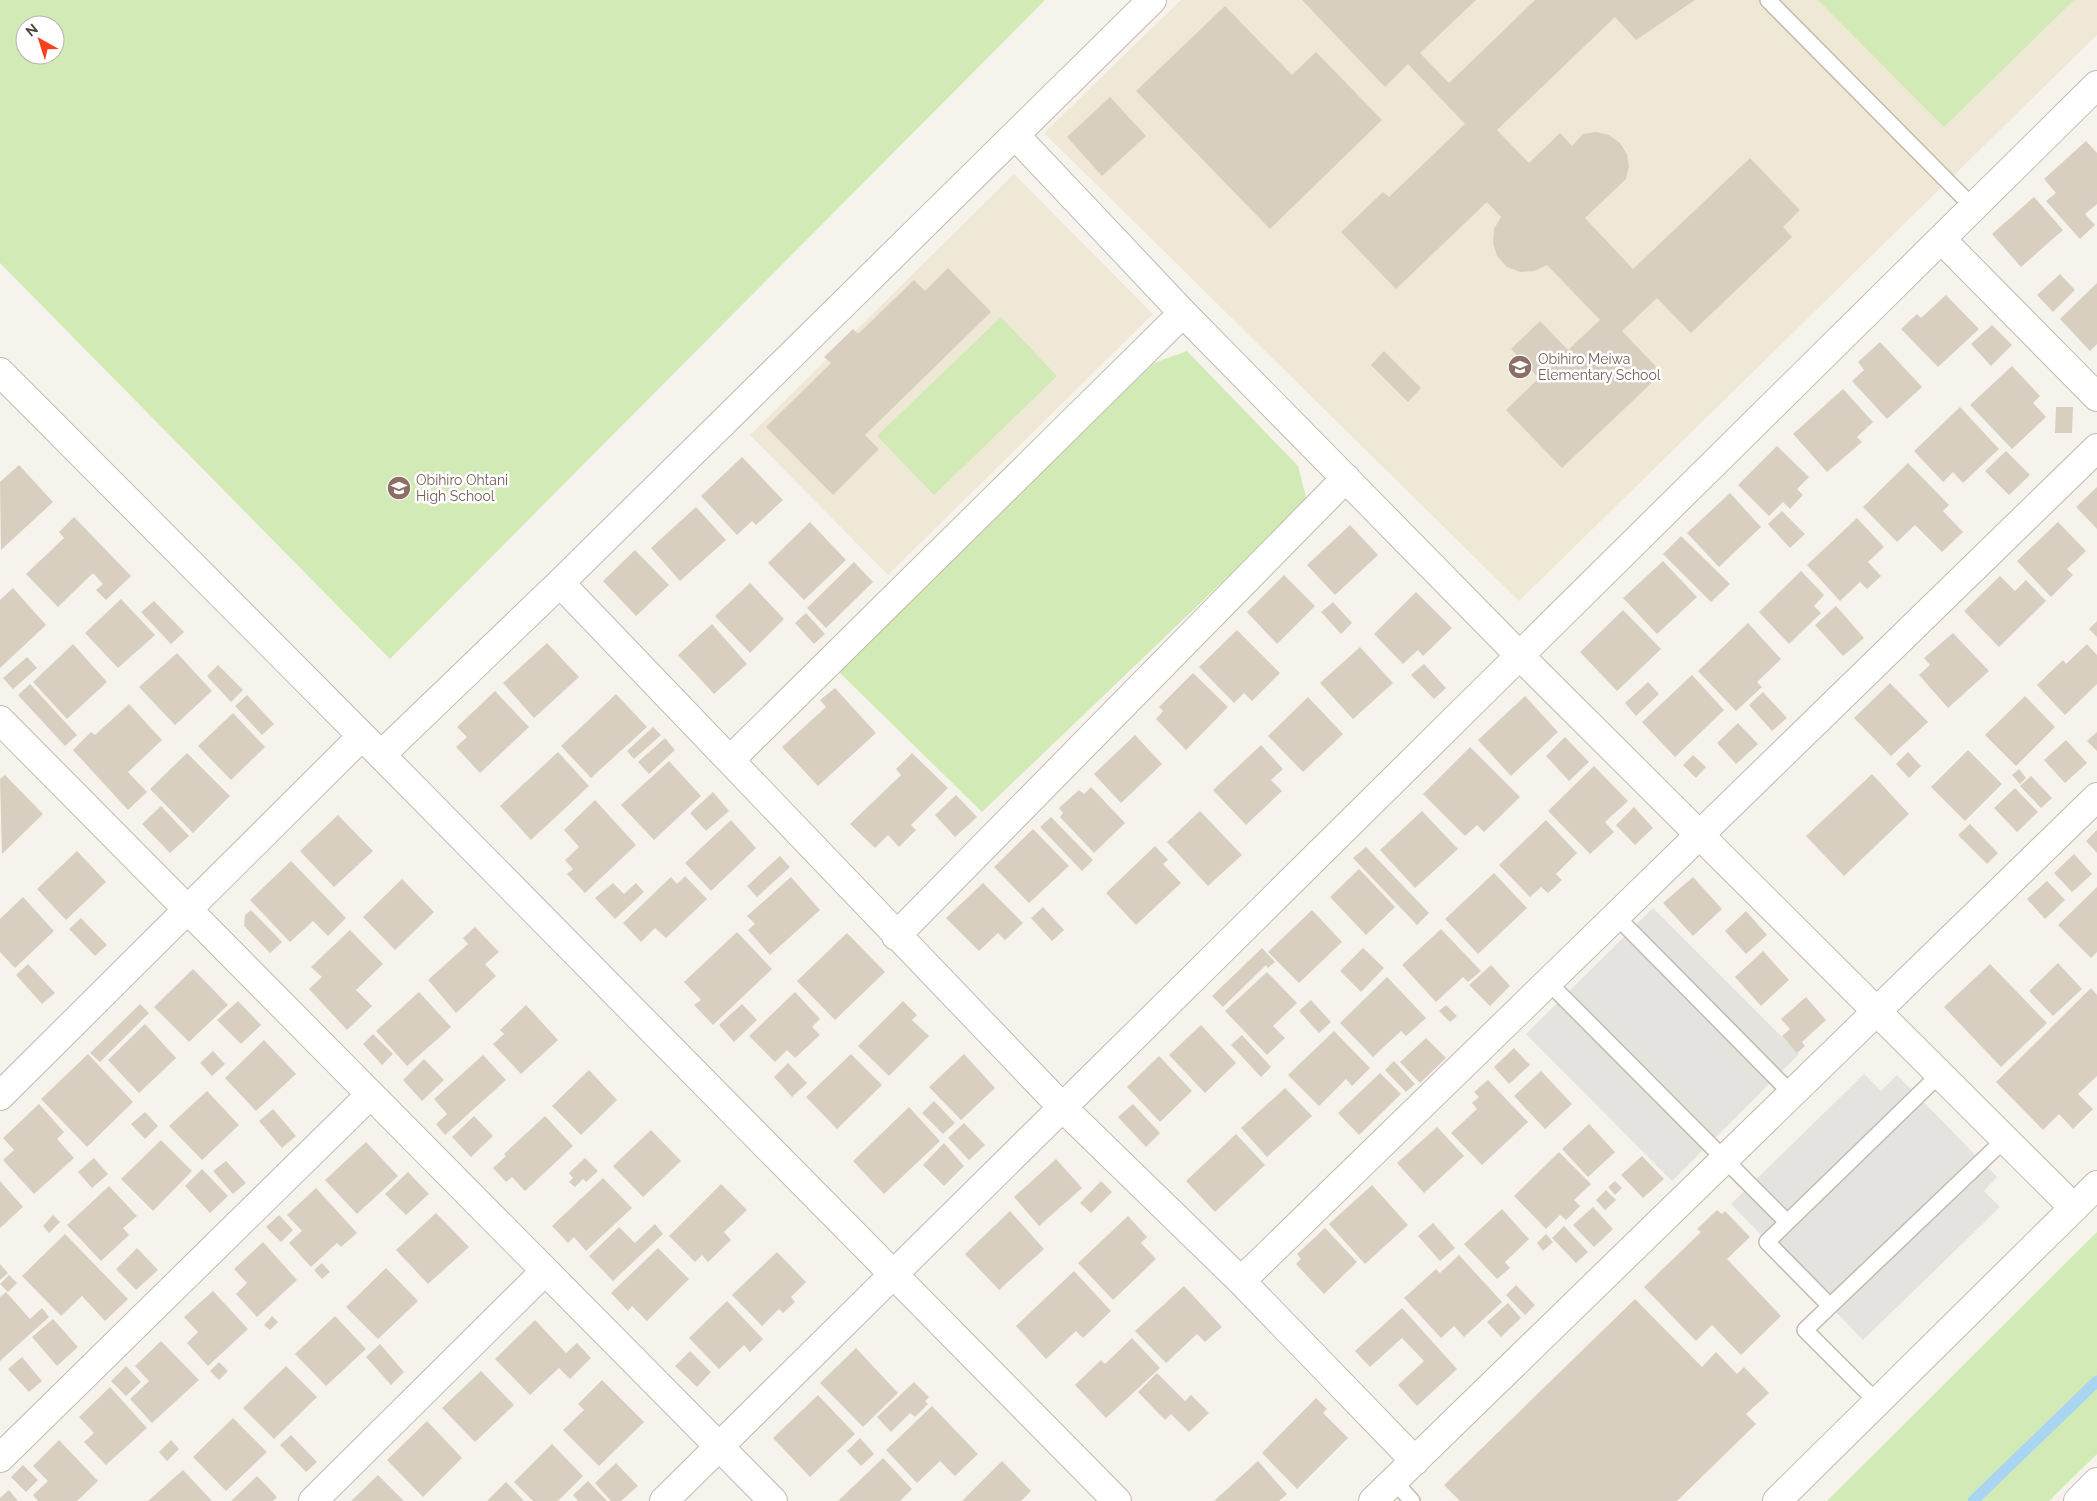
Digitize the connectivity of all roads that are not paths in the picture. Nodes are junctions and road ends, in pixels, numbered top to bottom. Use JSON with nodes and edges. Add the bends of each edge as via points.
{"nodes":[{"id":1,"x":1152,"y":0,"type":"edge"},
{"id":2,"x":1768,"y":0,"type":"edge"},
{"id":3,"x":2097,"y":85,"type":"edge"},
{"id":4,"x":1015,"y":135,"type":"junction"},
{"id":5,"x":1974,"y":208,"type":"junction"},
{"id":6,"x":1942,"y":240,"type":"junction"},
{"id":7,"x":1183,"y":313,"type":"junction"},
{"id":8,"x":0,"y":372,"type":"edge"},
{"id":9,"x":2097,"y":396,"type":"edge"},
{"id":10,"x":2097,"y":448,"type":"edge"},
{"id":11,"x":1346,"y":478,"type":"junction"},
{"id":12,"x":560,"y":583,"type":"junction"},
{"id":13,"x":1520,"y":656,"type":"junction"},
{"id":14,"x":3,"y":729,"type":"edge"},
{"id":15,"x":372,"y":745,"type":"junction"},
{"id":16,"x":730,"y":760,"type":"junction"},
{"id":17,"x":2097,"y":798,"type":"edge"},
{"id":18,"x":1701,"y":835,"type":"junction"},
{"id":19,"x":188,"y":911,"type":"junction"},
{"id":20,"x":1617,"y":917,"type":"junction"},
{"id":21,"x":896,"y":936,"type":"junction"},
{"id":22,"x":1549,"y":983,"type":"junction"},
{"id":23,"x":1877,"y":1014,"type":"junction"},
{"id":24,"x":1939,"y":1075,"type":"junction"},
{"id":25,"x":370,"y":1095,"type":"junction"},
{"id":26,"x":0,"y":1096,"type":"edge"},
{"id":27,"x":1793,"y":1096,"type":"junction"},
{"id":28,"x":1063,"y":1108,"type":"junction"},
{"id":29,"x":2004,"y":1140,"type":"junction"},
{"id":30,"x":1727,"y":1159,"type":"junction"},
{"id":31,"x":2097,"y":1185,"type":"edge"},
{"id":32,"x":2074,"y":1208,"type":"junction"},
{"id":33,"x":1787,"y":1222,"type":"junction"},
{"id":34,"x":545,"y":1271,"type":"junction"},
{"id":35,"x":892,"y":1276,"type":"junction"},
{"id":36,"x":1241,"y":1281,"type":"junction"},
{"id":37,"x":1830,"y":1306,"type":"junction"},
{"id":38,"x":1877,"y":1402,"type":"junction"},
{"id":39,"x":720,"y":1447,"type":"junction"},
{"id":40,"x":0,"y":1458,"type":"edge"},
{"id":41,"x":1415,"y":1461,"type":"junction"},
{"id":42,"x":1394,"y":1481,"type":"junction"},
{"id":43,"x":2097,"y":1482,"type":"edge"},
{"id":44,"x":313,"y":1501,"type":"edge"},
{"id":45,"x":664,"y":1501,"type":"edge"},
{"id":46,"x":773,"y":1501,"type":"edge"},
{"id":47,"x":1116,"y":1501,"type":"edge"},
{"id":48,"x":1373,"y":1501,"type":"edge"},
{"id":49,"x":1412,"y":1501,"type":"edge"},
{"id":50,"x":1777,"y":1501,"type":"edge"},
{"id":51,"x":2078,"y":1501,"type":"edge"}],
"edges":[{"from":1,"to":4,"type":"street"},
{"from":2,"to":5,"type":"lane"},
{"from":3,"to":5,"type":"street"},
{"from":4,"to":7,"type":"street"},
{"from":4,"to":12,"type":"street"},
{"from":5,"to":6,"type":"street"},
{"from":6,"to":9,"type":"street"},
{"from":6,"to":13,"type":"street"},
{"from":7,"to":11,"type":"street"},
{"from":7,"to":16,"type":"street"},
{"from":8,"to":15,"type":"street"},
{"from":10,"to":18,"type":"street"},
{"from":11,"to":13,"type":"street"},
{"from":11,"to":21,"type":"street"},
{"from":12,"to":15,"type":"street"},
{"from":12,"to":16,"type":"street"},
{"from":13,"to":18,"type":"street"},
{"from":13,"to":28,"type":"street"},
{"from":14,"to":19,"type":"street"},
{"from":15,"to":19,"type":"street"},
{"from":15,"to":35,"type":"street"},
{"from":16,"to":21,"type":"street"},
{"from":17,"to":23,"type":"street"},
{"from":18,"to":20,"type":"street"},
{"from":18,"to":23,"type":"street"},
{"from":19,"to":25,"type":"street"},
{"from":19,"to":26,"type":"street"},
{"from":20,"to":22,"type":"street"},
{"from":20,"to":27,"type":"lane"},
{"from":21,"to":28,"type":"street"},
{"from":22,"to":30,"type":"lane"},
{"from":22,"to":36,"type":"street"},
{"from":23,"to":24,"type":"street"},
{"from":23,"to":27,"type":"street"},
{"from":24,"to":29,"type":"street"},
{"from":24,"to":33,"type":"lane"},
{"from":25,"to":34,"type":"street"},
{"from":25,"to":40,"type":"street"},
{"from":27,"to":30,"type":"street"},
{"from":28,"to":35,"type":"street"},
{"from":28,"to":36,"type":"street"},
{"from":29,"to":32,"type":"street"},
{"from":29,"to":37,"type":"lane"},
{"from":30,"to":33,"type":"lane"},
{"from":30,"to":41,"type":"street"},
{"from":31,"to":32,"type":"street"},
{"from":32,"to":38,"type":"street"},
{"from":33,"to":37,"type":"lane","via":[[1767,1242]]},
{"from":34,"to":39,"type":"street"},
{"from":34,"to":44,"type":"street"},
{"from":35,"to":39,"type":"street"},
{"from":35,"to":47,"type":"street"},
{"from":36,"to":41,"type":"street"},
{"from":37,"to":38,"type":"lane","via":[[1805,1330]]},
{"from":38,"to":50,"type":"street"},
{"from":39,"to":45,"type":"street"},
{"from":39,"to":46,"type":"street"},
{"from":41,"to":42,"type":"street"},
{"from":42,"to":48,"type":"street"},
{"from":42,"to":49,"type":"lane"},
{"from":43,"to":51,"type":"street"}]}
